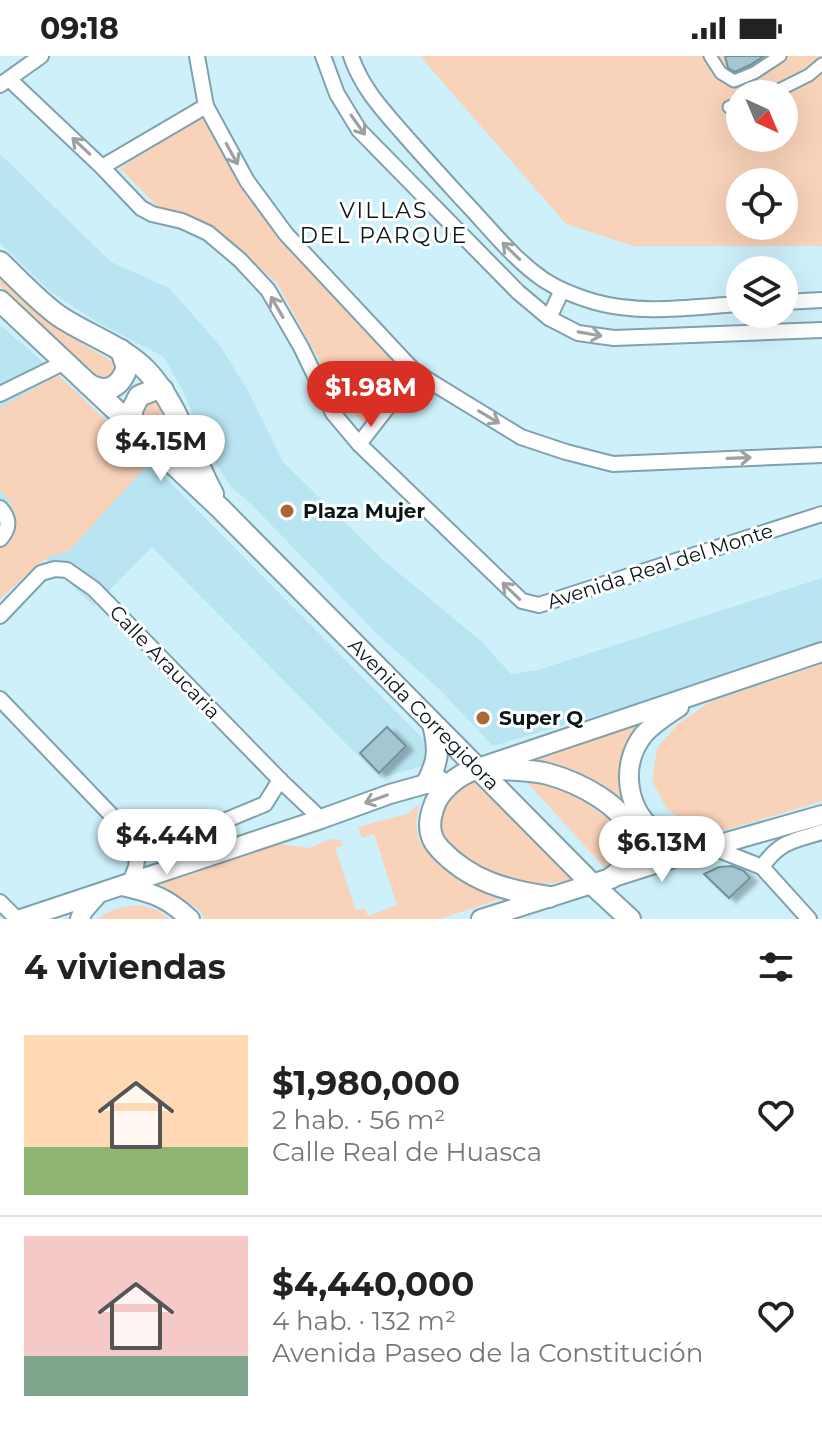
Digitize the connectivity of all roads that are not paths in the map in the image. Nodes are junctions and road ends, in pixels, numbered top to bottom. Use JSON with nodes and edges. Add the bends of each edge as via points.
{"nodes":[{"id":1,"x":41,"y":56,"type":"edge"},
{"id":2,"x":197,"y":56,"type":"edge"},
{"id":3,"x":323,"y":56,"type":"edge"},
{"id":4,"x":351,"y":56,"type":"edge"},
{"id":5,"x":710,"y":56,"type":"edge"},
{"id":6,"x":780,"y":56,"type":"edge"},
{"id":7,"x":817,"y":56,"type":"edge"},
{"id":8,"x":822,"y":63,"type":"edge"},
{"id":9,"x":798,"y":80,"type":"edge"},
{"id":10,"x":5,"y":82,"type":"edge"},
{"id":11,"x":206,"y":106,"type":"junction"},
{"id":12,"x":417,"y":150,"type":"junction"},
{"id":13,"x":102,"y":167,"type":"junction"},
{"id":14,"x":399,"y":172,"type":"junction"},
{"id":15,"x":0,"y":262,"type":"edge"},
{"id":16,"x":562,"y":290,"type":"junction"},
{"id":17,"x":822,"y":300,"type":"edge"},
{"id":18,"x":0,"y":301,"type":"edge"},
{"id":19,"x":798,"y":301,"type":"edge"},
{"id":20,"x":726,"y":305,"type":"edge"},
{"id":21,"x":549,"y":318,"type":"junction"},
{"id":22,"x":822,"y":330,"type":"edge"},
{"id":23,"x":121,"y":350,"type":"junction"},
{"id":24,"x":65,"y":362,"type":"junction"},
{"id":25,"x":415,"y":372,"type":"junction"},
{"id":26,"x":88,"y":384,"type":"junction"},
{"id":27,"x":163,"y":390,"type":"junction"},
{"id":28,"x":0,"y":394,"type":"edge"},
{"id":29,"x":181,"y":423,"type":"junction"},
{"id":30,"x":132,"y":425,"type":"junction"},
{"id":31,"x":151,"y":444,"type":"junction"},
{"id":32,"x":359,"y":444,"type":"junction"},
{"id":33,"x":822,"y":455,"type":"edge"},
{"id":34,"x":0,"y":508,"type":"edge"},
{"id":35,"x":220,"y":508,"type":"junction"},
{"id":36,"x":822,"y":514,"type":"edge"},
{"id":37,"x":0,"y":539,"type":"edge"},
{"id":38,"x":0,"y":616,"type":"edge"},
{"id":39,"x":822,"y":652,"type":"edge"},
{"id":40,"x":694,"y":696,"type":"junction"},
{"id":41,"x":0,"y":699,"type":"edge"},
{"id":42,"x":433,"y":724,"type":"junction"},
{"id":43,"x":478,"y":768,"type":"junction"},
{"id":44,"x":280,"y":780,"type":"junction"},
{"id":45,"x":427,"y":783,"type":"junction"},
{"id":46,"x":822,"y":815,"type":"edge"},
{"id":47,"x":321,"y":819,"type":"junction"},
{"id":48,"x":822,"y":832,"type":"edge"},
{"id":49,"x":139,"y":844,"type":"junction"},
{"id":50,"x":705,"y":848,"type":"junction"},
{"id":51,"x":762,"y":867,"type":"junction"},
{"id":52,"x":602,"y":881,"type":"junction"},
{"id":53,"x":116,"y":886,"type":"junction"},
{"id":54,"x":549,"y":897,"type":"junction"},
{"id":55,"x":0,"y":902,"type":"edge"},
{"id":56,"x":19,"y":919,"type":"edge"},
{"id":57,"x":80,"y":919,"type":"edge"},
{"id":58,"x":190,"y":919,"type":"edge"},
{"id":59,"x":481,"y":919,"type":"edge"},
{"id":60,"x":630,"y":919,"type":"edge"},
{"id":61,"x":809,"y":919,"type":"edge"}],
"edges":[{"from":1,"to":10,"type":"street"},
{"from":2,"to":11,"type":"street"},
{"from":3,"to":14,"type":"street","one_way":true,"via":[[337,94],[359,130]]},
{"from":4,"to":12,"type":"street","via":[[371,96]]},
{"from":5,"to":6,"type":"street","via":[[734,81]]},
{"from":7,"to":8,"type":"street"},
{"from":8,"to":9,"type":"street"},
{"from":13,"to":10,"type":"street","name":"Avenida Real del Monte","one_way":true},
{"from":11,"to":13,"type":"street"},
{"from":11,"to":25,"type":"street","one_way":true,"via":[[247,181],[286,234]]},
{"from":12,"to":14,"type":"street"},
{"from":16,"to":12,"type":"street","one_way":true,"via":[[509,251]]},
{"from":32,"to":13,"type":"street","name":"Avenida Real del Monte","one_way":true,"via":[[333,413],[268,290],[208,233],[141,208]]},
{"from":14,"to":21,"type":"street"},
{"from":15,"to":23,"type":"main road","name":"Avenida Corregidora","via":[[57,314]]},
{"from":16,"to":20,"type":"street","via":[[620,308]]},
{"from":16,"to":21,"type":"street"},
{"from":17,"to":19,"type":"street"},
{"from":18,"to":24,"type":"main road","name":"Avenida Corregidora"},
{"from":21,"to":22,"type":"street","one_way":true,"via":[[578,333],[614,338]]},
{"from":23,"to":26,"type":"main road","via":[[127,368],[123,380],[110,389]]},
{"from":23,"to":27,"type":"main road","name":"Avenida Corregidora"},
{"from":24,"to":26,"type":"main road","name":"Avenida Corregidora"},
{"from":24,"to":28,"type":"street"},
{"from":25,"to":32,"type":"street"},
{"from":25,"to":33,"type":"street","one_way":true,"via":[[521,437],[613,464]]},
{"from":26,"to":30,"type":"main road","name":"Avenida Corregidora"},
{"from":27,"to":29,"type":"main road","name":"Avenida Corregidora"},
{"from":27,"to":30,"type":"main road","via":[[139,396]]},
{"from":29,"to":31,"type":"main road","via":[[175,434]]},
{"from":29,"to":35,"type":"main road","name":"Avenida Corregidora"},
{"from":30,"to":31,"type":"main road","name":"Avenida Corregidora"},
{"from":31,"to":35,"type":"main road","name":"Avenida Corregidora"},
{"from":36,"to":32,"type":"street","name":"Avenida Real del Monte","one_way":true,"via":[[529,604]]},
{"from":34,"to":37,"type":"street","via":[[8,525]]},
{"from":35,"to":42,"type":"main road","name":"Avenida Corregidora"},
{"from":38,"to":44,"type":"street","name":"Calle Araucaria","via":[[41,573],[67,570],[94,589]]},
{"from":39,"to":40,"type":"street"},
{"from":40,"to":43,"type":"street"},
{"from":40,"to":50,"type":"street","via":[[644,735],[629,776],[631,797],[648,825],[666,838]]},
{"from":41,"to":49,"type":"street"},
{"from":42,"to":43,"type":"main road","name":"Avenida Corregidora"},
{"from":42,"to":45,"type":"main road","via":[[438,756]]},
{"from":43,"to":45,"type":"street"},
{"from":43,"to":52,"type":"main road","name":"Avenida Corregidora"},
{"from":43,"to":52,"type":"main road","via":[[548,774],[616,810],[630,828],[633,848],[626,865]]},
{"from":43,"to":54,"type":"main road","via":[[445,788],[437,800],[430,824],[434,841],[450,859],[484,880]]},
{"from":44,"to":47,"type":"street","name":"Calle Araucaria"},
{"from":44,"to":49,"type":"street","via":[[265,804]]},
{"from":45,"to":47,"type":"street","one_way":true},
{"from":46,"to":50,"type":"street"},
{"from":47,"to":53,"type":"street"},
{"from":48,"to":51,"type":"street","via":[[783,844]]},
{"from":49,"to":53,"type":"street","via":[[136,867]]},
{"from":50,"to":51,"type":"street"},
{"from":50,"to":52,"type":"street"},
{"from":51,"to":61,"type":"street"},
{"from":52,"to":54,"type":"street"},
{"from":52,"to":60,"type":"main road","name":"Avenida Corregidora"},
{"from":53,"to":56,"type":"street"},
{"from":53,"to":57,"type":"street"},
{"from":53,"to":58,"type":"street","via":[[149,892]]},
{"from":54,"to":59,"type":"street"},
{"from":55,"to":56,"type":"street"}]}
